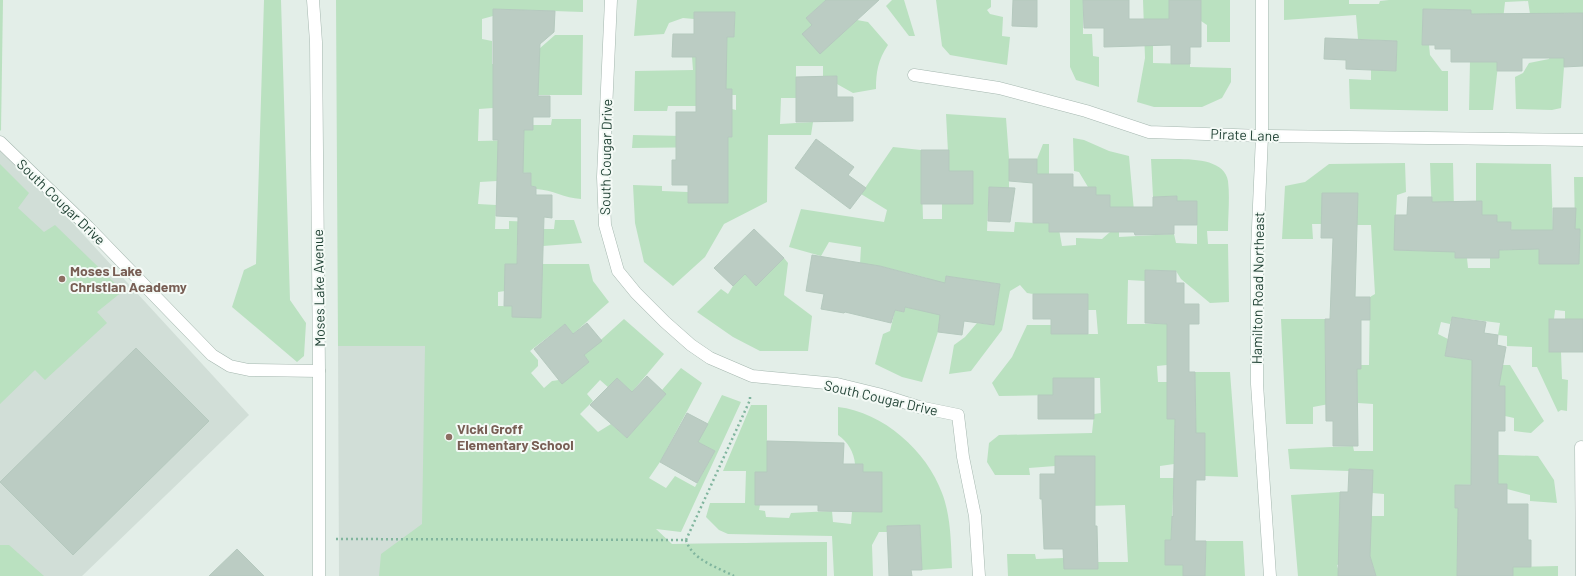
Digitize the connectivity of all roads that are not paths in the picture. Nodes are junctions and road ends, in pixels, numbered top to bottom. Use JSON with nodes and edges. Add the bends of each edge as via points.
{"nodes":[{"id":1,"x":313,"y":0,"type":"edge"},
{"id":2,"x":611,"y":0,"type":"edge"},
{"id":3,"x":1262,"y":0,"type":"edge"},
{"id":4,"x":914,"y":75,"type":"dead end"},
{"id":5,"x":1262,"y":136,"type":"junction"},
{"id":6,"x":1583,"y":140,"type":"edge"},
{"id":7,"x":0,"y":142,"type":"edge"},
{"id":8,"x":320,"y":371,"type":"junction"},
{"id":9,"x":1581,"y":448,"type":"dead end"},
{"id":10,"x":319,"y":576,"type":"edge"},
{"id":11,"x":979,"y":576,"type":"edge"},
{"id":12,"x":1270,"y":576,"type":"edge"},
{"id":13,"x":1582,"y":576,"type":"edge"}],
"edges":[{"from":1,"to":8,"type":"street","name":"Moses Lake Avenue","via":[[316,42]]},
{"from":2,"to":11,"type":"street","name":"South Cougar Drive","via":[[603,177],[605,225],[618,271],[636,293],[691,345],[710,358],[752,376],[837,384],[958,415],[963,457],[975,516]]},
{"from":3,"to":5,"type":"street","name":"Hamilton Road Northeast"},
{"from":4,"to":5,"type":"street","name":"Pirate Lane","via":[[999,88],[1086,111],[1149,132]]},
{"from":5,"to":6,"type":"street","name":"Pirate Lane"},
{"from":5,"to":12,"type":"street","name":"Hamilton Road Northeast","via":[[1257,251],[1257,384]]},
{"from":7,"to":8,"type":"street","name":"South Cougar Drive","via":[[88,227],[212,355],[230,366],[249,370]]},
{"from":8,"to":10,"type":"street","name":"Moses Lake Avenue"},
{"from":9,"to":13,"type":"street"}]}
